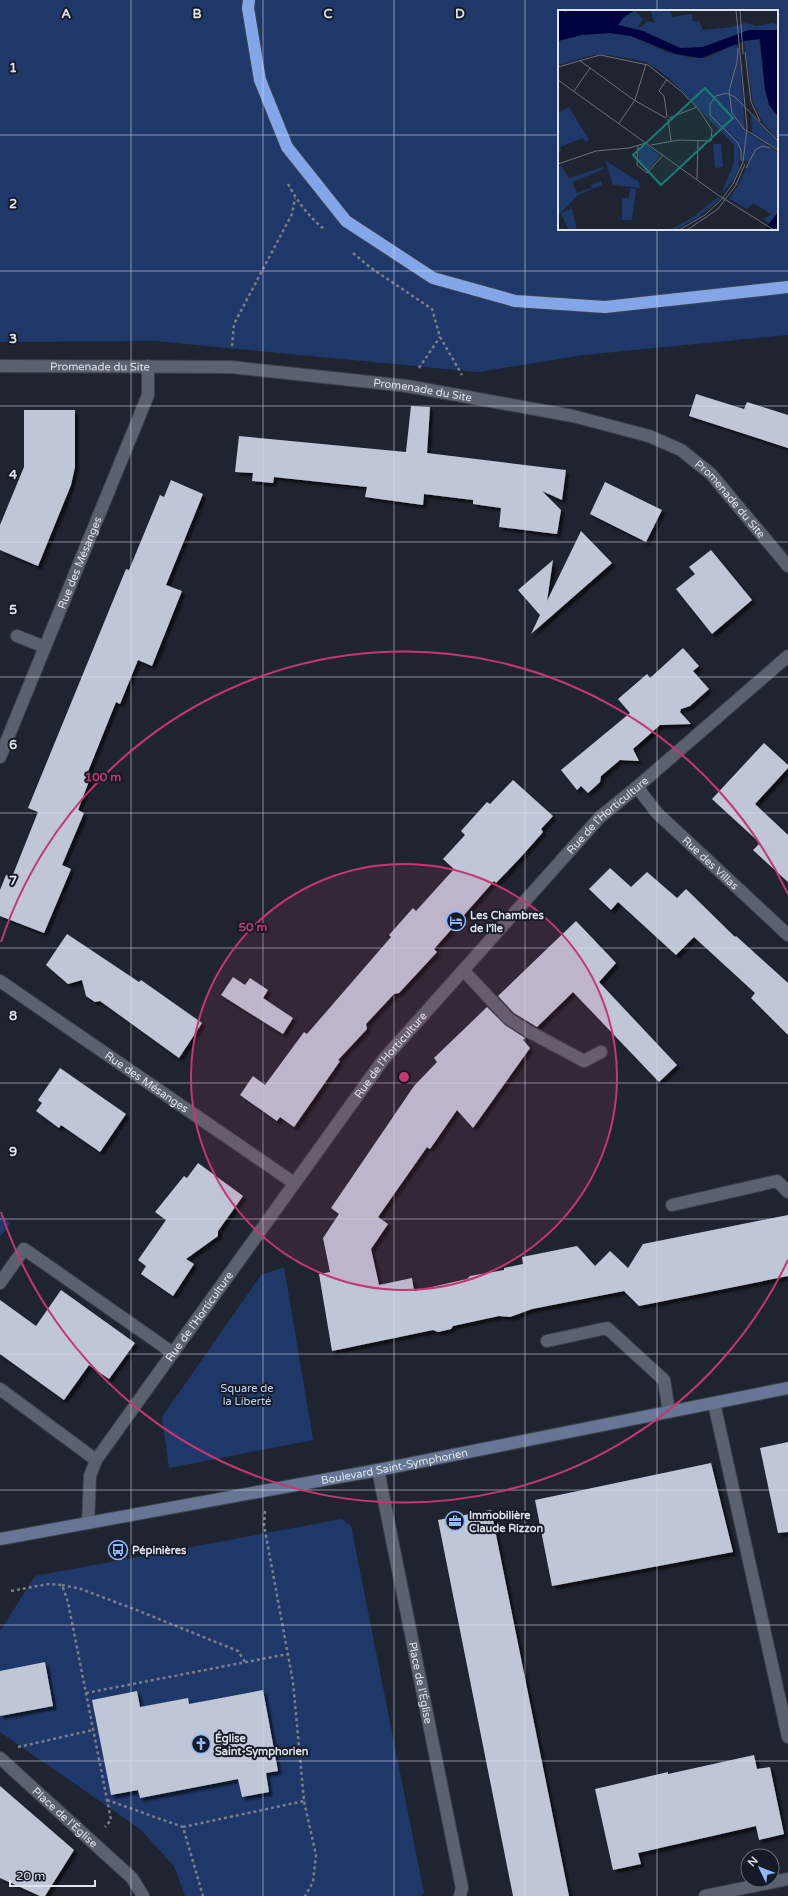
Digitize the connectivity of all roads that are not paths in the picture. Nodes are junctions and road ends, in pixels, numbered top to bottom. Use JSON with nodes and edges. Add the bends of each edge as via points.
{"nodes":[{"id":1,"x":249,"y":0,"type":"edge"},
{"id":2,"x":788,"y":287,"type":"edge"},
{"id":3,"x":0,"y":366,"type":"edge"},
{"id":4,"x":148,"y":366,"type":"junction"},
{"id":5,"x":788,"y":566,"type":"edge"},
{"id":6,"x":17,"y":636,"type":"dead end"},
{"id":7,"x":45,"y":647,"type":"junction"},
{"id":8,"x":788,"y":656,"type":"edge"},
{"id":9,"x":0,"y":757,"type":"edge"},
{"id":10,"x":637,"y":787,"type":"junction"},
{"id":11,"x":788,"y":935,"type":"edge"},
{"id":12,"x":463,"y":970,"type":"junction"},
{"id":13,"x":0,"y":981,"type":"edge"},
{"id":14,"x":601,"y":1052,"type":"dead end"},
{"id":15,"x":294,"y":1183,"type":"junction"},
{"id":16,"x":788,"y":1192,"type":"edge"},
{"id":17,"x":672,"y":1205,"type":"dead end"},
{"id":18,"x":0,"y":1283,"type":"edge"},
{"id":19,"x":547,"y":1341,"type":"dead end"},
{"id":20,"x":173,"y":1353,"type":"junction"},
{"id":21,"x":788,"y":1388,"type":"edge"},
{"id":22,"x":0,"y":1389,"type":"edge"},
{"id":23,"x":714,"y":1403,"type":"junction"},
{"id":24,"x":669,"y":1412,"type":"junction"},
{"id":25,"x":96,"y":1460,"type":"junction"},
{"id":26,"x":378,"y":1470,"type":"junction"},
{"id":27,"x":88,"y":1523,"type":"junction"},
{"id":28,"x":0,"y":1539,"type":"edge"},
{"id":29,"x":788,"y":1737,"type":"edge"},
{"id":30,"x":0,"y":1758,"type":"edge"},
{"id":31,"x":788,"y":1879,"type":"edge"},
{"id":32,"x":143,"y":1896,"type":"edge"},
{"id":33,"x":460,"y":1896,"type":"edge"},
{"id":34,"x":706,"y":1896,"type":"edge"}],
"edges":[{"from":1,"to":2,"type":"highway","via":[[248,8],[260,80],[287,146],[346,221],[433,278],[515,301],[605,307]]},
{"from":3,"to":4,"type":"street","name":"Promenade du Site"},
{"from":4,"to":5,"type":"street","name":"Promenade du Site","via":[[231,367],[407,386],[573,416],[649,436],[681,450],[710,474]]},
{"from":4,"to":7,"type":"street","name":"Rue des Mésanges","via":[[148,395]]},
{"from":6,"to":7,"type":"street"},
{"from":7,"to":9,"type":"street","name":"Rue des Mésanges"},
{"from":8,"to":10,"type":"street","name":"Rue de l'Horticulture"},
{"from":10,"to":11,"type":"street","name":"Rue des Villas","via":[[657,813]]},
{"from":10,"to":12,"type":"street","name":"Rue de l'Horticulture","via":[[600,817]]},
{"from":12,"to":14,"type":"street","via":[[509,1018],[528,1031],[584,1061]]},
{"from":12,"to":15,"type":"street","name":"Rue de l'Horticulture","via":[[383,1060]]},
{"from":13,"to":15,"type":"street","name":"Rue des Mésanges"},
{"from":15,"to":20,"type":"street","name":"Rue de l'Horticulture"},
{"from":16,"to":17,"type":"street","via":[[777,1182]]},
{"from":18,"to":20,"type":"street","via":[[24,1249]]},
{"from":19,"to":24,"type":"street","via":[[607,1328],[664,1380]]},
{"from":20,"to":25,"type":"street","name":"Rue de l'Horticulture"},
{"from":21,"to":23,"type":"main road","name":"Boulevard Saint-Symphorien"},
{"from":22,"to":25,"type":"street"},
{"from":23,"to":24,"type":"main road","name":"Boulevard Saint-Symphorien"},
{"from":23,"to":29,"type":"street"},
{"from":24,"to":26,"type":"main road","name":"Boulevard Saint-Symphorien"},
{"from":25,"to":27,"type":"street","name":"Rue de l'Horticulture","via":[[90,1476]]},
{"from":26,"to":27,"type":"main road","name":"Boulevard Saint-Symphorien"},
{"from":26,"to":33,"type":"street","name":"Place de l'Église","via":[[462,1888]]},
{"from":27,"to":28,"type":"main road","name":"Boulevard Saint-Symphorien"},
{"from":30,"to":32,"type":"street","name":"Place de l'Église","via":[[132,1878]]},
{"from":31,"to":34,"type":"street"}]}
